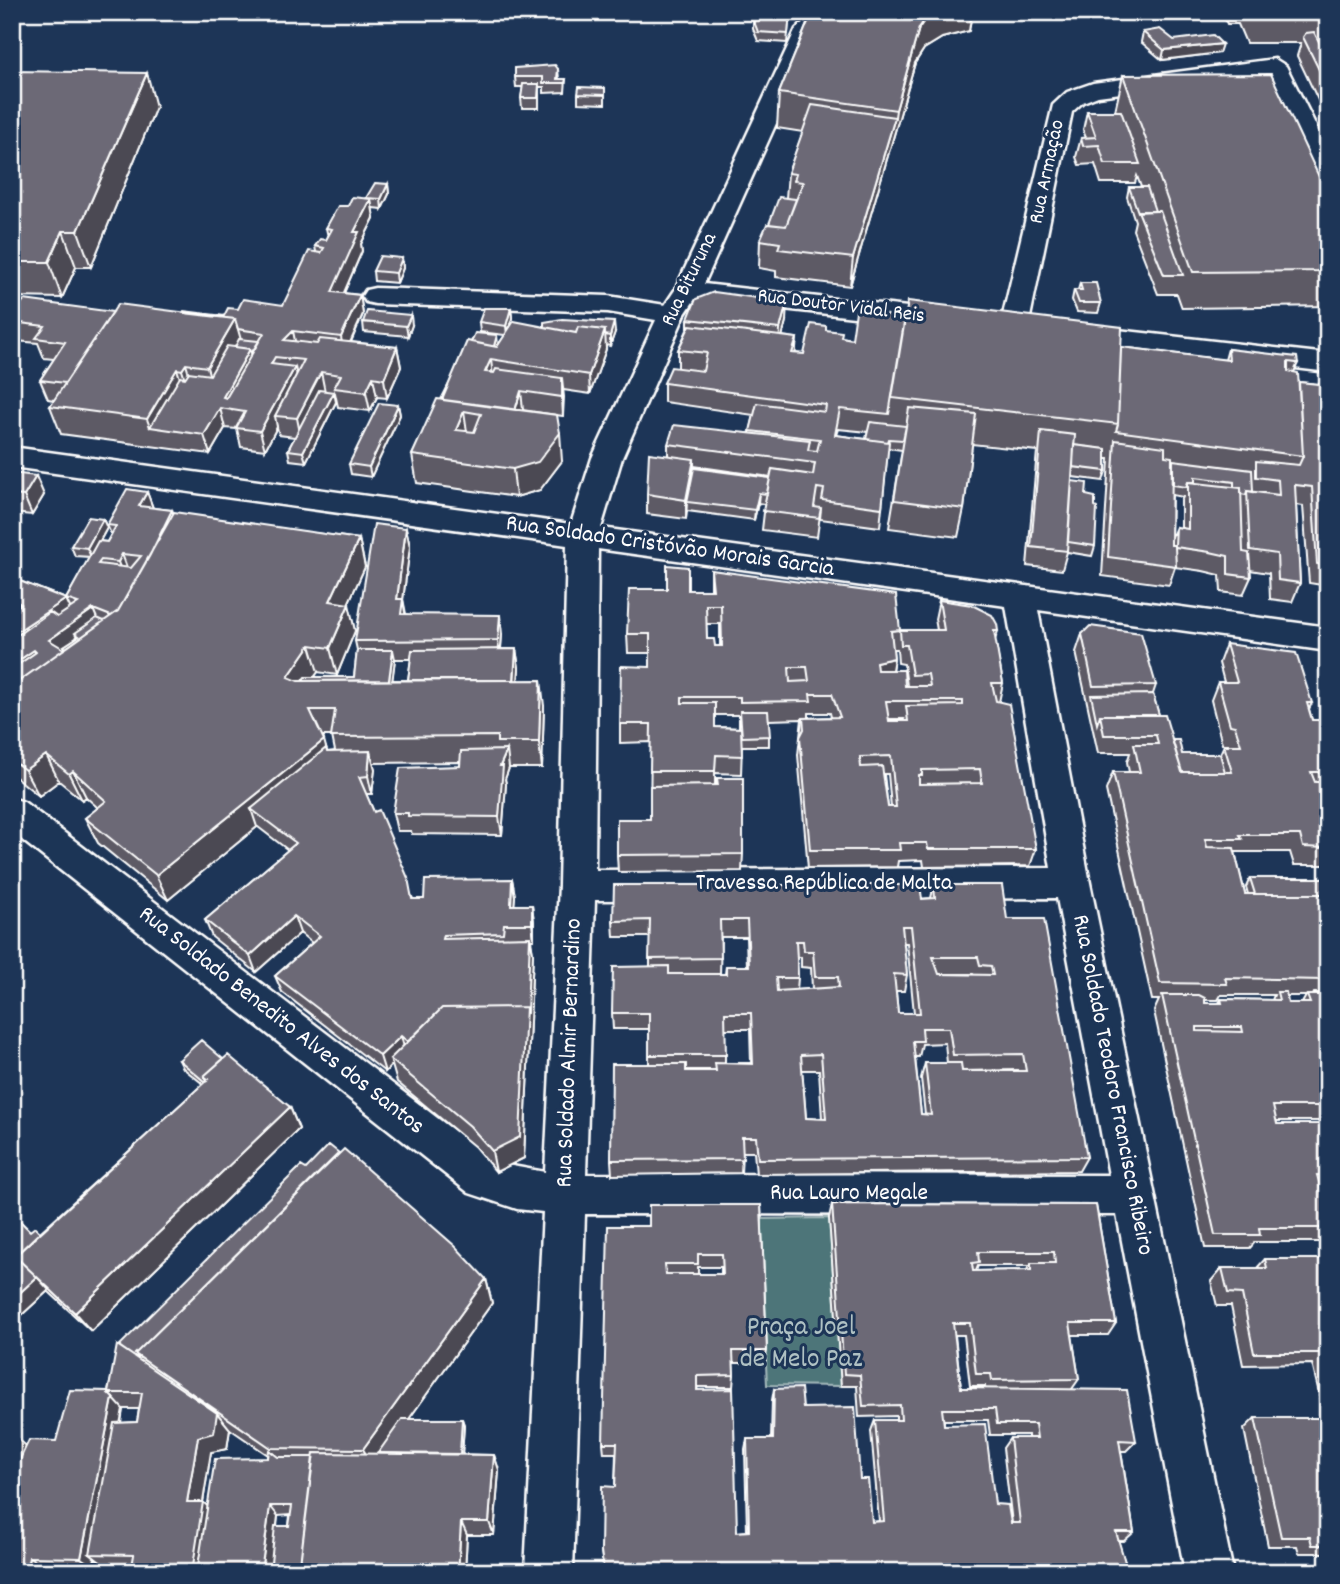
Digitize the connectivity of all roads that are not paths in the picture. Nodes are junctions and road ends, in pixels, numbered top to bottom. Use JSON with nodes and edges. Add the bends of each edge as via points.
{"nodes":[{"id":1,"x":828,"y":12,"type":"edge"},
{"id":2,"x":1328,"y":175,"type":"edge"},
{"id":3,"x":688,"y":289,"type":"junction"},
{"id":4,"x":375,"y":296,"type":"dead end"},
{"id":5,"x":672,"y":314,"type":"junction"},
{"id":6,"x":1014,"y":327,"type":"junction"},
{"id":7,"x":1328,"y":363,"type":"edge"},
{"id":8,"x":12,"y":457,"type":"edge"},
{"id":9,"x":583,"y":535,"type":"junction"},
{"id":10,"x":1020,"y":597,"type":"junction"},
{"id":11,"x":1328,"y":639,"type":"edge"},
{"id":12,"x":12,"y":812,"type":"edge"},
{"id":13,"x":1072,"y":883,"type":"junction"},
{"id":14,"x":577,"y":884,"type":"junction"},
{"id":15,"x":565,"y":1194,"type":"junction"},
{"id":16,"x":1134,"y":1195,"type":"junction"},
{"id":17,"x":550,"y":1572,"type":"edge"},
{"id":18,"x":1209,"y":1572,"type":"edge"}],
"edges":[{"from":1,"to":3,"type":"street","name":"Rua Bituruna","via":[[807,30]]},
{"from":2,"to":6,"type":"street","name":"Rua Armação","via":[[1275,66],[1093,90],[1074,97],[1061,110]]},
{"from":3,"to":5,"type":"street","name":"Rua Bituruna"},
{"from":3,"to":6,"type":"street","name":"Rua Doutor Vidal Reis"},
{"from":4,"to":5,"type":"street","via":[[608,304]]},
{"from":5,"to":9,"type":"street","name":"Rua Bituruna","via":[[607,458]]},
{"from":6,"to":7,"type":"street","name":"Rua Doutor Vidal Reis"},
{"from":8,"to":9,"type":"street","name":"Rua Soldado Cristóvão Morais Garcia"},
{"from":9,"to":10,"type":"street","name":"Rua Soldado Cristóvão Morais Garcia"},
{"from":9,"to":14,"type":"street","name":"Rua Soldado Almir Bernardino"},
{"from":10,"to":11,"type":"street","name":"Rua Soldado Cristóvão Morais Garcia"},
{"from":10,"to":13,"type":"street","name":"Rua Soldado Teodoro Francisco Ribeiro"},
{"from":12,"to":15,"type":"street","name":"Rua Soldado Benedito Alves dos Santos","via":[[484,1179],[517,1189]]},
{"from":13,"to":14,"type":"street","name":"Travessa República de Malta"},
{"from":13,"to":16,"type":"street","name":"Rua Soldado Teodoro Francisco Ribeiro"},
{"from":14,"to":15,"type":"street","name":"Rua Soldado Almir Bernardino"},
{"from":15,"to":16,"type":"street","name":"Rua Lauro Megale"},
{"from":15,"to":17,"type":"street","name":"Rua Soldado Almir Bernardino"},
{"from":16,"to":18,"type":"street","name":"Rua Soldado Teodoro Francisco Ribeiro"}]}
